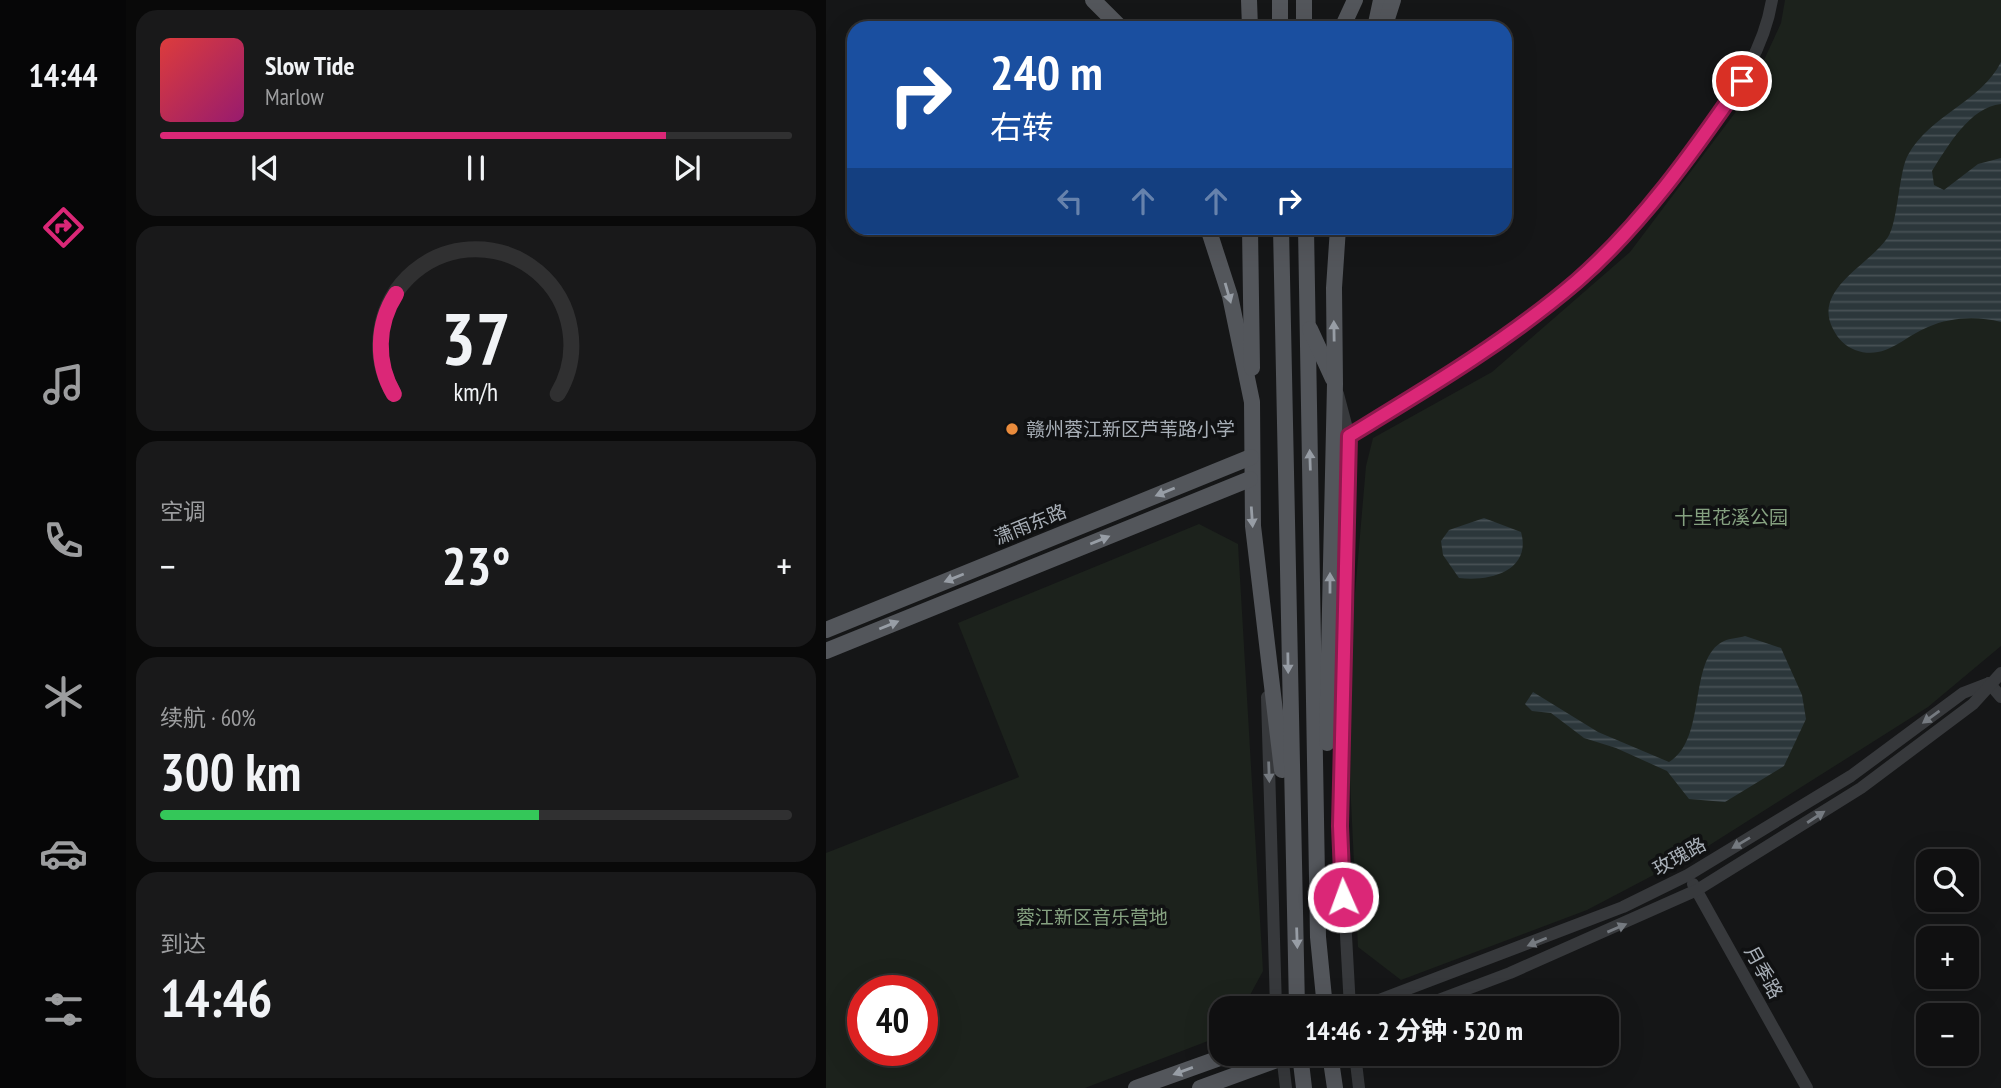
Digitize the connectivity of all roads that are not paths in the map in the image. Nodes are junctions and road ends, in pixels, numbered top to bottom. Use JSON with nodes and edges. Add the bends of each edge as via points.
{"nodes":[{"id":1,"x":1087,"y":0,"type":"edge"},
{"id":2,"x":1093,"y":0,"type":"edge"},
{"id":3,"x":1249,"y":0,"type":"edge"},
{"id":4,"x":1280,"y":0,"type":"edge"},
{"id":5,"x":1304,"y":0,"type":"edge"},
{"id":6,"x":1381,"y":0,"type":"edge"},
{"id":7,"x":1393,"y":0,"type":"edge"},
{"id":8,"x":1772,"y":0,"type":"edge"},
{"id":9,"x":1100,"y":21,"type":"edge"},
{"id":10,"x":1115,"y":21,"type":"edge"},
{"id":11,"x":1250,"y":21,"type":"edge"},
{"id":12,"x":1280,"y":21,"type":"edge"},
{"id":13,"x":1304,"y":21,"type":"edge"},
{"id":14,"x":1376,"y":21,"type":"edge"},
{"id":15,"x":1386,"y":21,"type":"edge"},
{"id":16,"x":1210,"y":235,"type":"edge"},
{"id":17,"x":1250,"y":235,"type":"edge"},
{"id":18,"x":1281,"y":235,"type":"edge"},
{"id":19,"x":1306,"y":235,"type":"edge"},
{"id":20,"x":1338,"y":235,"type":"edge"},
{"id":21,"x":1306,"y":321,"type":"junction"},
{"id":22,"x":1335,"y":384,"type":"junction"},
{"id":23,"x":1252,"y":402,"type":"junction"},
{"id":24,"x":1349,"y":436,"type":"junction"},
{"id":25,"x":1334,"y":445,"type":"junction"},
{"id":26,"x":1251,"y":457,"type":"junction"},
{"id":27,"x":1250,"y":479,"type":"junction"},
{"id":28,"x":826,"y":630,"type":"edge"},
{"id":29,"x":1265,"y":630,"type":"junction"},
{"id":30,"x":826,"y":651,"type":"edge"},
{"id":31,"x":2001,"y":673,"type":"edge"},
{"id":32,"x":1989,"y":683,"type":"junction"},
{"id":33,"x":2001,"y":697,"type":"edge"},
{"id":34,"x":1294,"y":870,"type":"junction"},
{"id":35,"x":1318,"y":871,"type":"junction"},
{"id":36,"x":1688,"y":875,"type":"junction"},
{"id":37,"x":1697,"y":890,"type":"junction"},
{"id":38,"x":1276,"y":996,"type":"edge"},
{"id":39,"x":1297,"y":996,"type":"edge"},
{"id":40,"x":1324,"y":996,"type":"edge"},
{"id":41,"x":1349,"y":996,"type":"edge"},
{"id":42,"x":1390,"y":996,"type":"edge"},
{"id":43,"x":1449,"y":996,"type":"edge"},
{"id":44,"x":1209,"y":1062,"type":"edge"},
{"id":45,"x":1257,"y":1066,"type":"edge"},
{"id":46,"x":1286,"y":1066,"type":"edge"},
{"id":47,"x":1301,"y":1066,"type":"edge"},
{"id":48,"x":1332,"y":1066,"type":"edge"},
{"id":49,"x":1356,"y":1066,"type":"edge"},
{"id":50,"x":1136,"y":1088,"type":"edge"},
{"id":51,"x":1200,"y":1088,"type":"edge"},
{"id":52,"x":1286,"y":1088,"type":"edge"},
{"id":53,"x":1304,"y":1088,"type":"edge"},
{"id":54,"x":1335,"y":1088,"type":"edge"},
{"id":55,"x":1359,"y":1088,"type":"edge"},
{"id":56,"x":1807,"y":1088,"type":"edge"}],
"edges":[{"from":1,"to":9,"type":"main road"},
{"from":2,"to":10,"type":"main road"},
{"from":3,"to":11,"type":"main road"},
{"from":4,"to":12,"type":"main road"},
{"from":5,"to":13,"type":"main road"},
{"from":6,"to":14,"type":"main road"},
{"from":7,"to":15,"type":"main road"},
{"from":8,"to":24,"type":"street","via":[[1761,42],[1742,81],[1661,195],[1577,280],[1468,363]]},
{"from":16,"to":23,"type":"main road","one_way":true,"via":[[1230,296]]},
{"from":17,"to":23,"type":"main road"},
{"from":18,"to":34,"type":"main road","one_way":true},
{"from":19,"to":21,"type":"main road"},
{"from":22,"to":20,"type":"main road","one_way":true},
{"from":21,"to":22,"type":"main road"},
{"from":35,"to":21,"type":"main road","one_way":true},
{"from":22,"to":24,"type":"street"},
{"from":22,"to":25,"type":"main road"},
{"from":23,"to":26,"type":"main road"},
{"from":24,"to":25,"type":"street"},
{"from":24,"to":41,"type":"street","via":[[1340,826]]},
{"from":35,"to":25,"type":"main road","one_way":true,"via":[[1324,807]]},
{"from":26,"to":27,"type":"main road"},
{"from":26,"to":28,"type":"main road","name":"潇雨东路","one_way":true},
{"from":27,"to":29,"type":"main road","one_way":true},
{"from":30,"to":27,"type":"main road","one_way":true},
{"from":29,"to":34,"type":"main road"},
{"from":29,"to":38,"type":"street","one_way":true},
{"from":31,"to":32,"type":"street","name":"玫瑰路"},
{"from":32,"to":33,"type":"street"},
{"from":32,"to":36,"type":"street","name":"玫瑰路","one_way":true,"via":[[1963,693],[1851,776]]},
{"from":37,"to":32,"type":"street","name":"玫瑰路","one_way":true,"via":[[1861,788],[1973,704]]},
{"from":34,"to":39,"type":"main road","one_way":true},
{"from":35,"to":40,"type":"main road"},
{"from":36,"to":37,"type":"street","name":"月季路"},
{"from":36,"to":42,"type":"street","name":"玫瑰路","one_way":true,"via":[[1611,912]]},
{"from":43,"to":37,"type":"street","name":"玫瑰路","one_way":true},
{"from":37,"to":56,"type":"street","name":"月季路"},
{"from":44,"to":50,"type":"main road","one_way":true},
{"from":45,"to":51,"type":"main road"},
{"from":46,"to":52,"type":"street"},
{"from":47,"to":53,"type":"main road"},
{"from":48,"to":54,"type":"main road"},
{"from":49,"to":55,"type":"street"}]}
